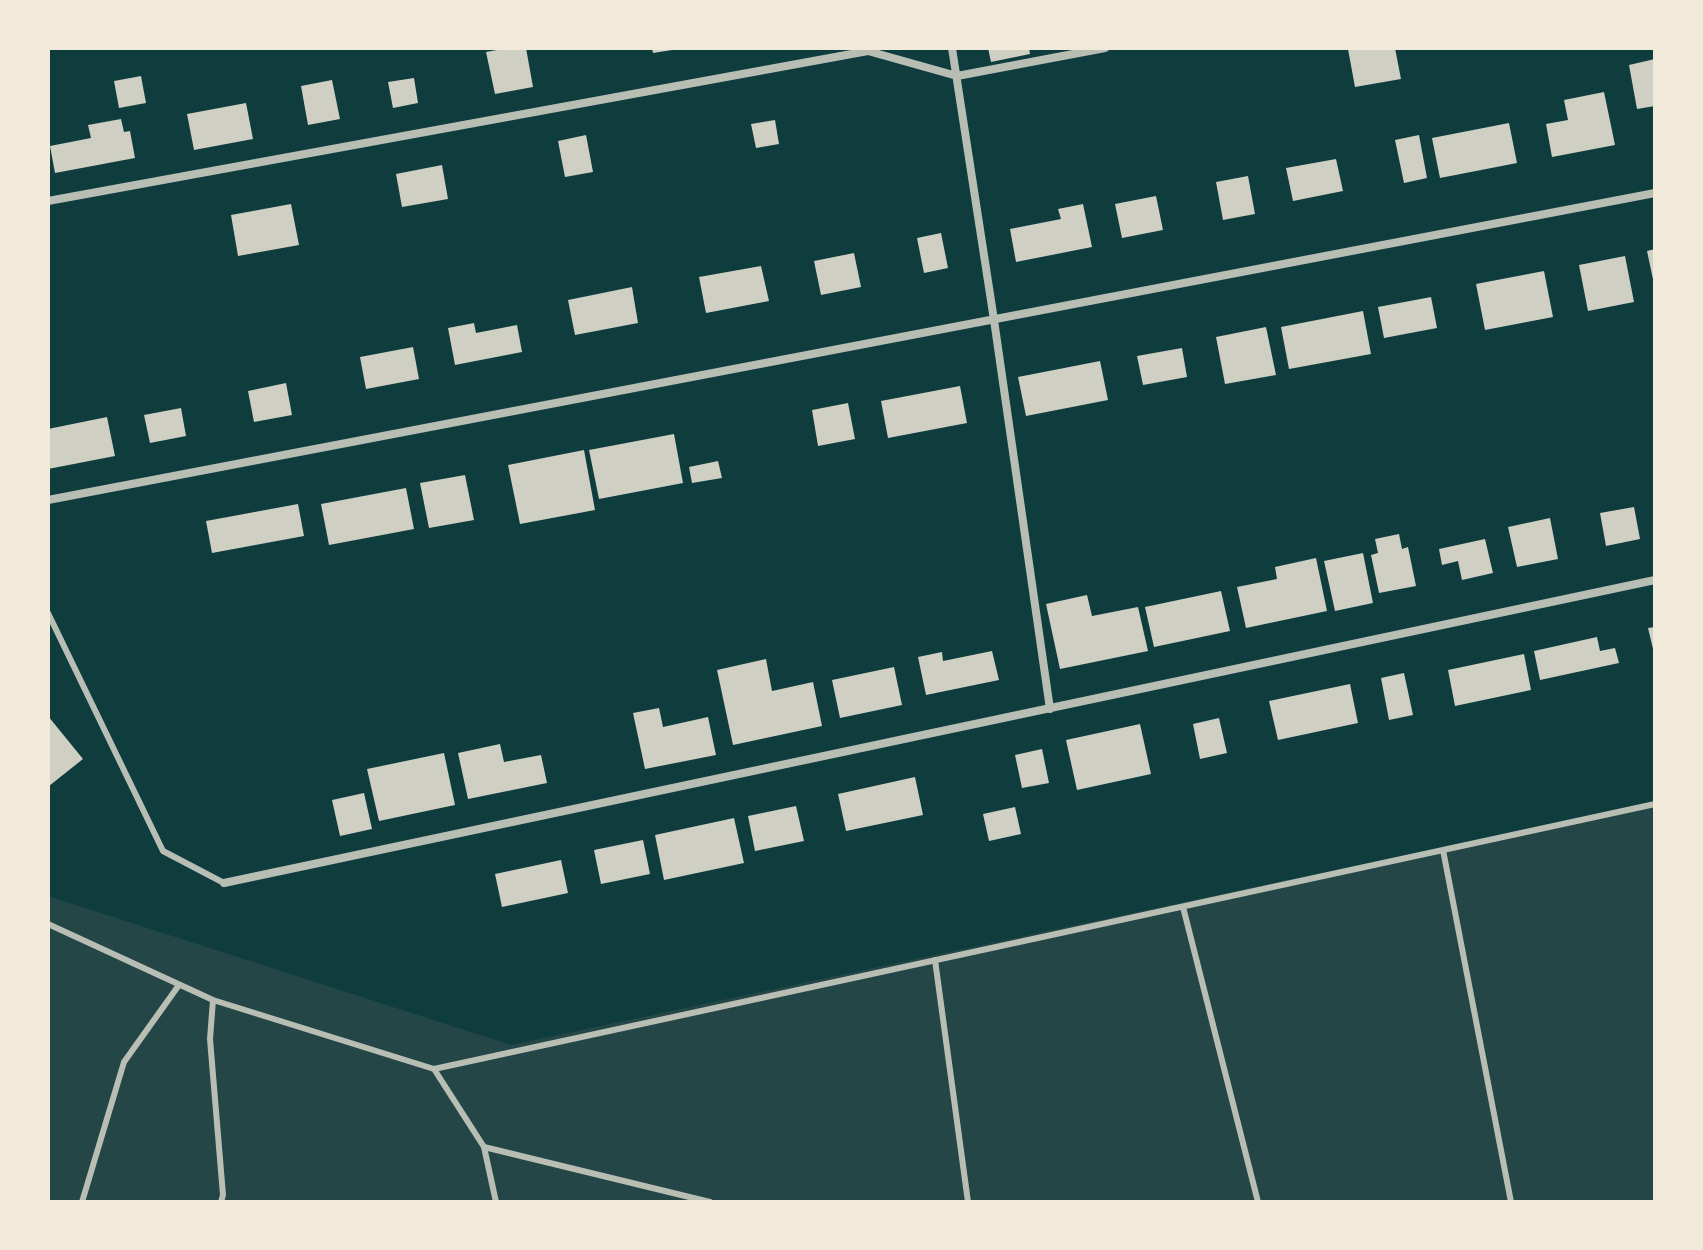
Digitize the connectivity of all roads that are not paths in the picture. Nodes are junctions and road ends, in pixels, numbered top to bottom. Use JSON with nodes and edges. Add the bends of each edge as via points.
{"nodes":[{"id":1,"x":952,"y":48,"type":"edge"},
{"id":2,"x":1105,"y":48,"type":"edge"},
{"id":3,"x":957,"y":76,"type":"junction"},
{"id":4,"x":1655,"y":193,"type":"edge"},
{"id":5,"x":48,"y":201,"type":"edge"},
{"id":6,"x":994,"y":320,"type":"junction"},
{"id":7,"x":48,"y":500,"type":"edge"},
{"id":8,"x":1655,"y":580,"type":"edge"},
{"id":9,"x":48,"y":613,"type":"edge"},
{"id":10,"x":1050,"y":709,"type":"junction"},
{"id":11,"x":1655,"y":804,"type":"edge"},
{"id":12,"x":1443,"y":850,"type":"junction"},
{"id":13,"x":224,"y":883,"type":"joint"},
{"id":14,"x":1183,"y":907,"type":"junction"},
{"id":15,"x":48,"y":924,"type":"edge"},
{"id":16,"x":935,"y":960,"type":"junction"},
{"id":17,"x":179,"y":985,"type":"junction"},
{"id":18,"x":213,"y":1000,"type":"junction"},
{"id":19,"x":434,"y":1069,"type":"junction"},
{"id":20,"x":484,"y":1147,"type":"junction"},
{"id":21,"x":82,"y":1202,"type":"edge"},
{"id":22,"x":221,"y":1202,"type":"edge"},
{"id":23,"x":496,"y":1202,"type":"edge"},
{"id":24,"x":710,"y":1202,"type":"edge"},
{"id":25,"x":968,"y":1202,"type":"edge"},
{"id":26,"x":1258,"y":1202,"type":"edge"},
{"id":27,"x":1511,"y":1202,"type":"edge"}],
"edges":[{"from":1,"to":3,"type":"street"},
{"from":2,"to":3,"type":"street"},
{"from":3,"to":5,"type":"street","via":[[868,51]]},
{"from":3,"to":6,"type":"street"},
{"from":4,"to":6,"type":"street"},
{"from":6,"to":7,"type":"street"},
{"from":6,"to":10,"type":"street"},
{"from":8,"to":10,"type":"street"},
{"from":9,"to":13,"type":"lane","via":[[163,851]]},
{"from":10,"to":13,"type":"street"},
{"from":11,"to":12,"type":"lane"},
{"from":12,"to":14,"type":"lane"},
{"from":12,"to":27,"type":"lane"},
{"from":14,"to":16,"type":"lane"},
{"from":14,"to":26,"type":"lane"},
{"from":15,"to":17,"type":"lane"},
{"from":16,"to":19,"type":"lane"},
{"from":16,"to":25,"type":"lane"},
{"from":17,"to":18,"type":"lane"},
{"from":17,"to":21,"type":"lane","via":[[124,1062]]},
{"from":18,"to":19,"type":"lane"},
{"from":18,"to":22,"type":"lane","via":[[210,1039]]},
{"from":19,"to":20,"type":"lane"},
{"from":20,"to":23,"type":"lane"},
{"from":20,"to":24,"type":"lane"}]}
